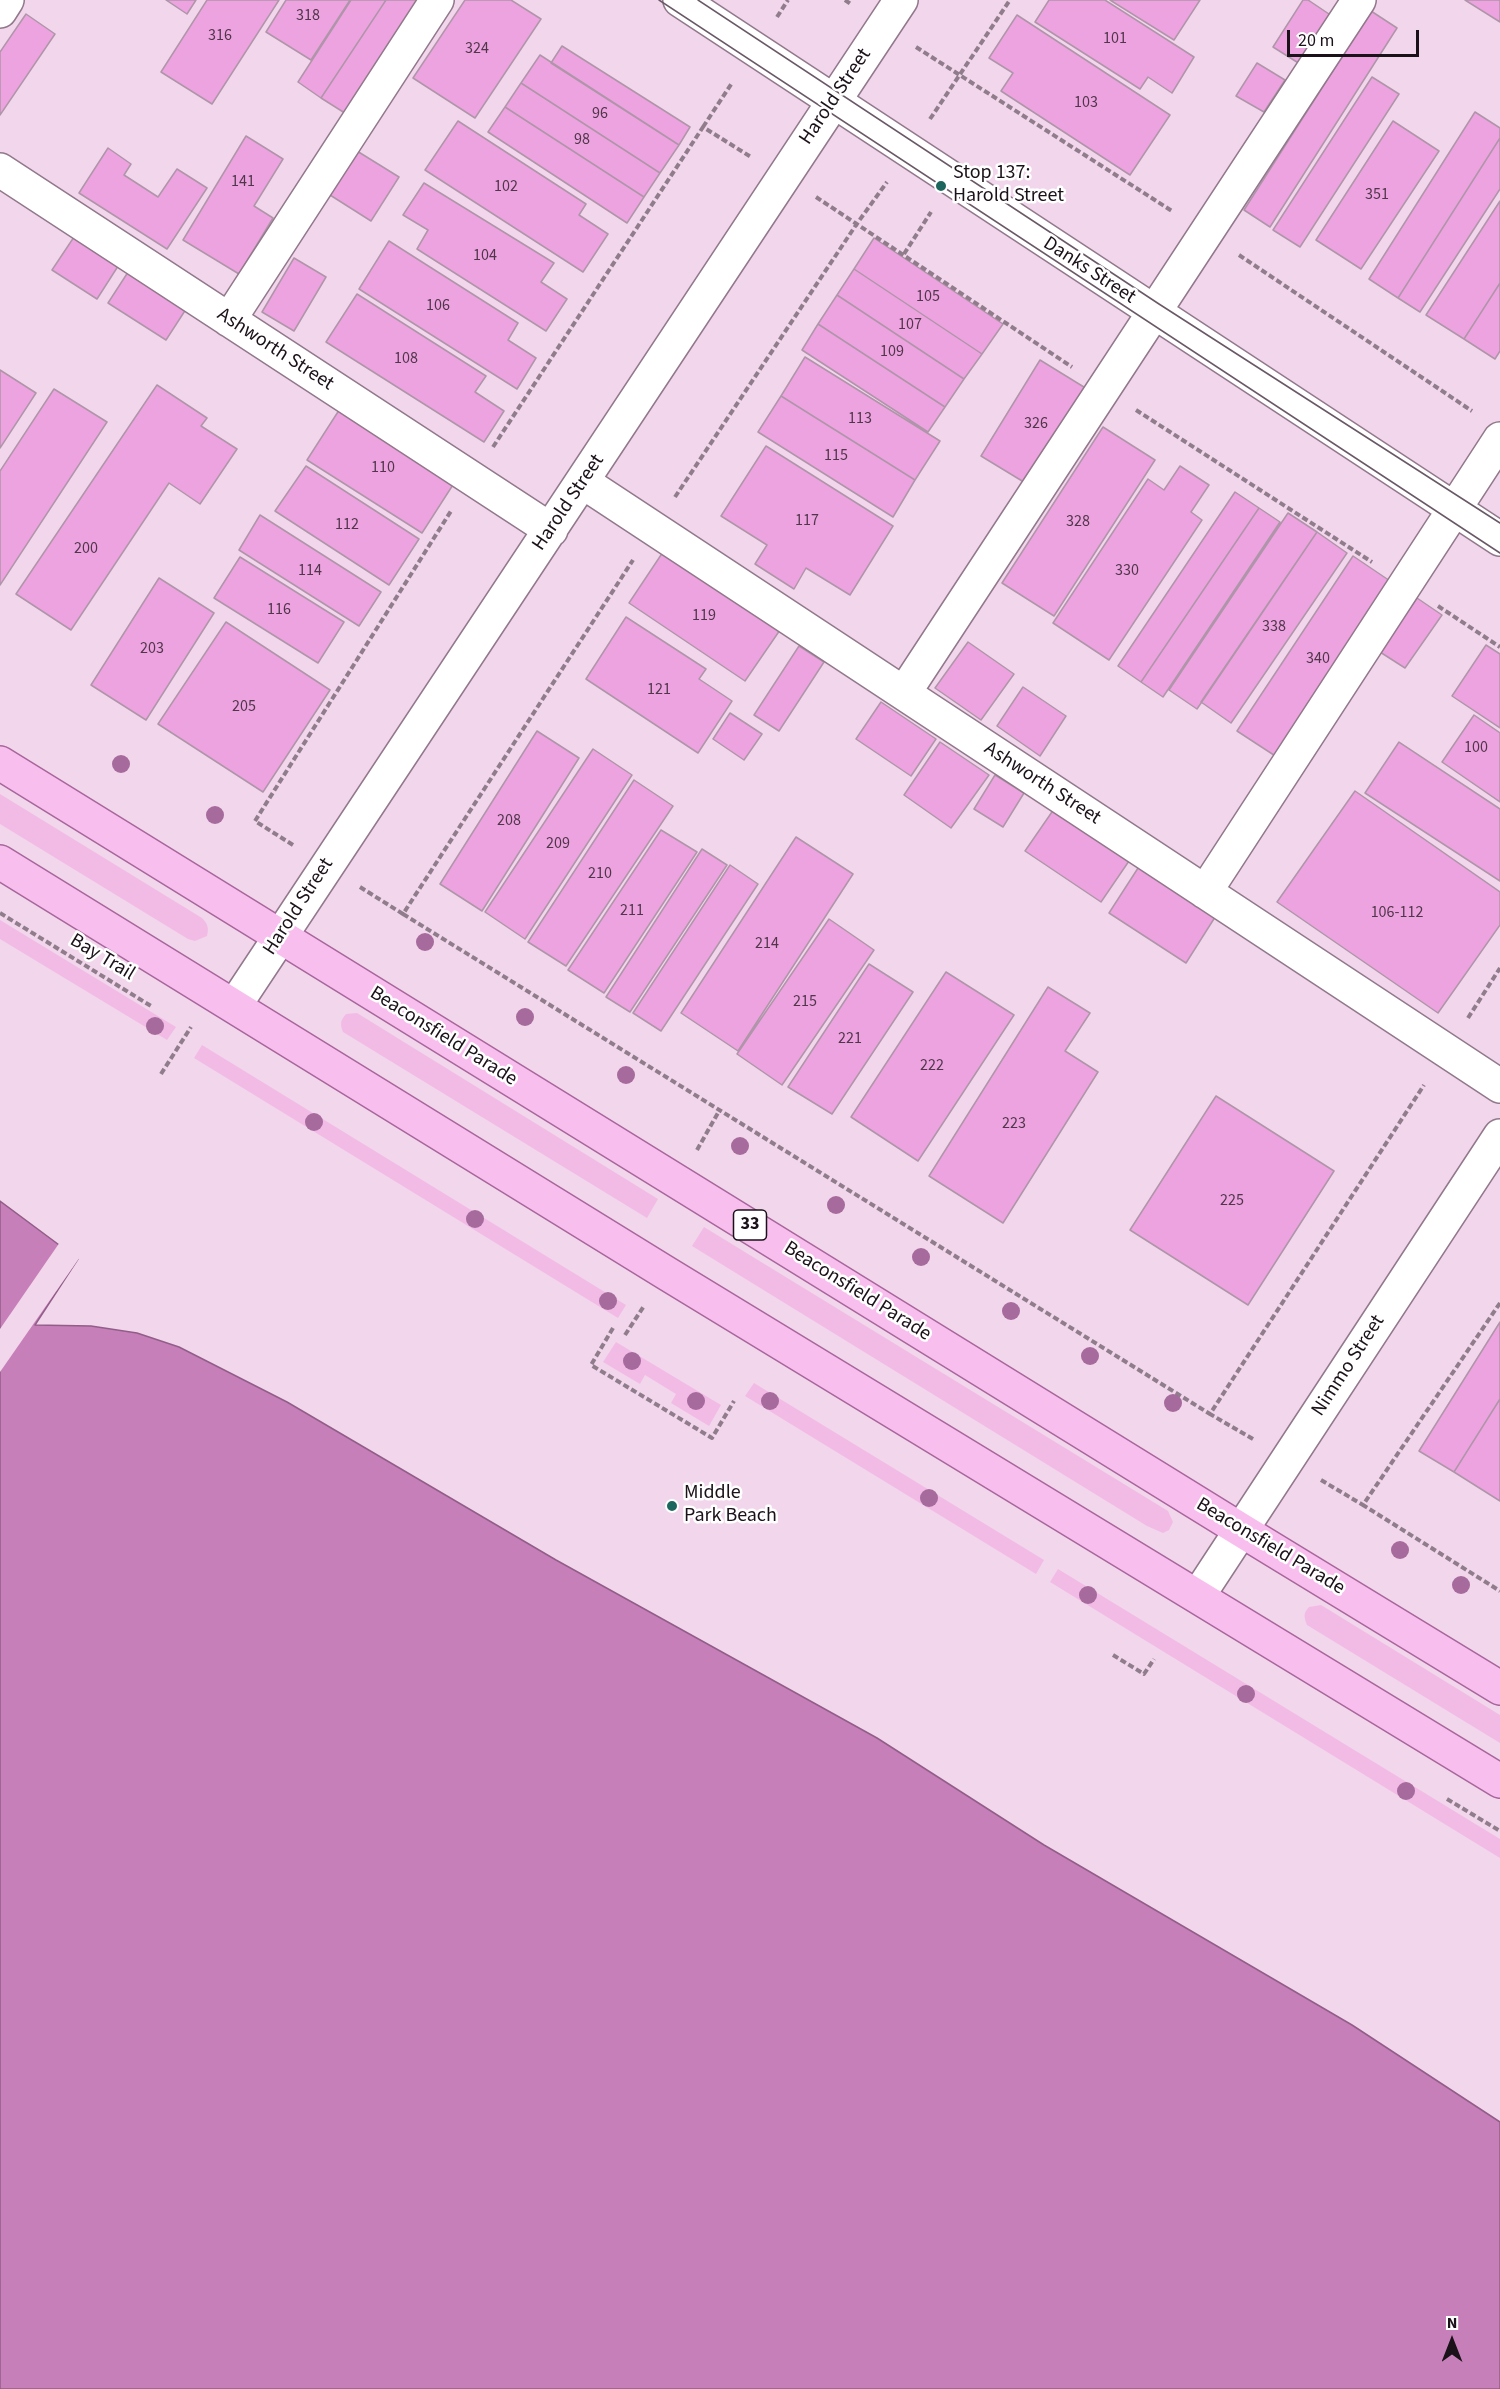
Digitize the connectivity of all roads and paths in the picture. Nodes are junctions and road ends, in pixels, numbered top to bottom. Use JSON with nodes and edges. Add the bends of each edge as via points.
{"nodes":[{"id":1,"x":7,"y":0,"type":"edge"},
{"id":2,"x":437,"y":0,"type":"edge"},
{"id":3,"x":680,"y":0,"type":"edge"},
{"id":4,"x":901,"y":0,"type":"edge"},
{"id":5,"x":1010,"y":0,"type":"edge"},
{"id":6,"x":1359,"y":0,"type":"edge"},
{"id":7,"x":0,"y":10,"type":"edge"},
{"id":8,"x":960,"y":74,"type":"dead end"},
{"id":9,"x":834,"y":102,"type":"junction"},
{"id":10,"x":0,"y":170,"type":"edge"},
{"id":11,"x":879,"y":195,"type":"dead end"},
{"id":12,"x":932,"y":210,"type":"dead end"},
{"id":13,"x":904,"y":254,"type":"junction"},
{"id":14,"x":1154,"y":313,"type":"junction"},
{"id":15,"x":229,"y":320,"type":"junction"},
{"id":16,"x":1105,"y":389,"type":"junction"},
{"id":17,"x":1500,"y":439,"type":"edge"},
{"id":18,"x":583,"y":482,"type":"junction"},
{"id":19,"x":1454,"y":509,"type":"junction"},
{"id":20,"x":551,"y":530,"type":"junction"},
{"id":21,"x":1500,"y":539,"type":"edge"},
{"id":22,"x":1406,"y":584,"type":"junction"},
{"id":23,"x":1500,"y":647,"type":"edge"},
{"id":24,"x":904,"y":693,"type":"junction"},
{"id":25,"x":0,"y":763,"type":"edge"},
{"id":26,"x":0,"y":862,"type":"edge"},
{"id":27,"x":1205,"y":892,"type":"junction"},
{"id":28,"x":0,"y":913,"type":"edge"},
{"id":29,"x":403,"y":915,"type":"dead end"},
{"id":30,"x":279,"y":936,"type":"junction"},
{"id":31,"x":1500,"y":968,"type":"edge"},
{"id":32,"x":235,"y":1005,"type":"junction"},
{"id":33,"x":159,"y":1011,"type":"dead end"},
{"id":34,"x":189,"y":1029,"type":"dead end"},
{"id":35,"x":1446,"y":1051,"type":"junction"},
{"id":36,"x":161,"y":1074,"type":"dead end"},
{"id":37,"x":1500,"y":1086,"type":"edge"},
{"id":38,"x":1500,"y":1136,"type":"edge"},
{"id":39,"x":1500,"y":1304,"type":"edge"},
{"id":40,"x":614,"y":1328,"type":"dead end"},
{"id":41,"x":734,"y":1401,"type":"dead end"},
{"id":42,"x":1210,"y":1414,"type":"junction"},
{"id":43,"x":1288,"y":1460,"type":"junction"},
{"id":44,"x":1363,"y":1505,"type":"junction"},
{"id":45,"x":1241,"y":1530,"type":"junction"},
{"id":46,"x":1500,"y":1591,"type":"edge"},
{"id":47,"x":1198,"y":1596,"type":"junction"},
{"id":48,"x":1113,"y":1655,"type":"dead end"},
{"id":49,"x":1154,"y":1659,"type":"dead end"},
{"id":50,"x":1500,"y":1688,"type":"edge"},
{"id":51,"x":1500,"y":1781,"type":"edge"}],
"edges":[{"from":1,"to":7,"type":"street"},
{"from":2,"to":15,"type":"street"},
{"from":3,"to":9,"type":"street","name":"Danks Street"},
{"from":4,"to":9,"type":"street","name":"Harold Street"},
{"from":5,"to":8,"type":"path"},
{"from":6,"to":14,"type":"street"},
{"from":9,"to":14,"type":"street","name":"Danks Street"},
{"from":9,"to":18,"type":"street","name":"Harold Street"},
{"from":10,"to":15,"type":"street","name":"Ashworth Street"},
{"from":11,"to":13,"type":"path","via":[[856,225]]},
{"from":12,"to":13,"type":"path"},
{"from":13,"to":16,"type":"path"},
{"from":14,"to":16,"type":"street"},
{"from":14,"to":19,"type":"street","name":"Danks Street"},
{"from":15,"to":20,"type":"street","name":"Ashworth Street"},
{"from":16,"to":22,"type":"path"},
{"from":16,"to":24,"type":"street"},
{"from":17,"to":19,"type":"street"},
{"from":18,"to":20,"type":"street","name":"Harold Street"},
{"from":18,"to":24,"type":"street","name":"Ashworth Street"},
{"from":19,"to":21,"type":"street","name":"Danks Street"},
{"from":19,"to":22,"type":"street"},
{"from":20,"to":30,"type":"street","name":"Harold Street"},
{"from":22,"to":23,"type":"path"},
{"from":22,"to":27,"type":"street"},
{"from":24,"to":27,"type":"street","name":"Ashworth Street"},
{"from":25,"to":30,"type":"main road","name":"Beaconsfield Parade","number":"33"},
{"from":26,"to":32,"type":"main road"},
{"from":27,"to":35,"type":"street","name":"Ashworth Street"},
{"from":28,"to":33,"type":"path","name":"Bay Trail"},
{"from":29,"to":42,"type":"path"},
{"from":30,"to":32,"type":"street","name":"Harold Street"},
{"from":30,"to":45,"type":"main road","name":"Beaconsfield Parade","number":"33"},
{"from":31,"to":35,"type":"path"},
{"from":32,"to":47,"type":"main road"},
{"from":34,"to":36,"type":"path"},
{"from":35,"to":37,"type":"street","name":"Ashworth Street"},
{"from":35,"to":42,"type":"path"},
{"from":38,"to":43,"type":"street","name":"Nimmo Street"},
{"from":39,"to":44,"type":"path"},
{"from":40,"to":41,"type":"path","via":[[591,1365],[712,1438]]},
{"from":42,"to":43,"type":"path"},
{"from":43,"to":44,"type":"path"},
{"from":43,"to":45,"type":"street","name":"Nimmo Street"},
{"from":44,"to":46,"type":"path"},
{"from":45,"to":47,"type":"street","name":"Nimmo Street"},
{"from":45,"to":50,"type":"main road","name":"Beaconsfield Parade","number":"33"},
{"from":47,"to":51,"type":"main road"},
{"from":48,"to":49,"type":"path","via":[[1144,1674]]}]}
